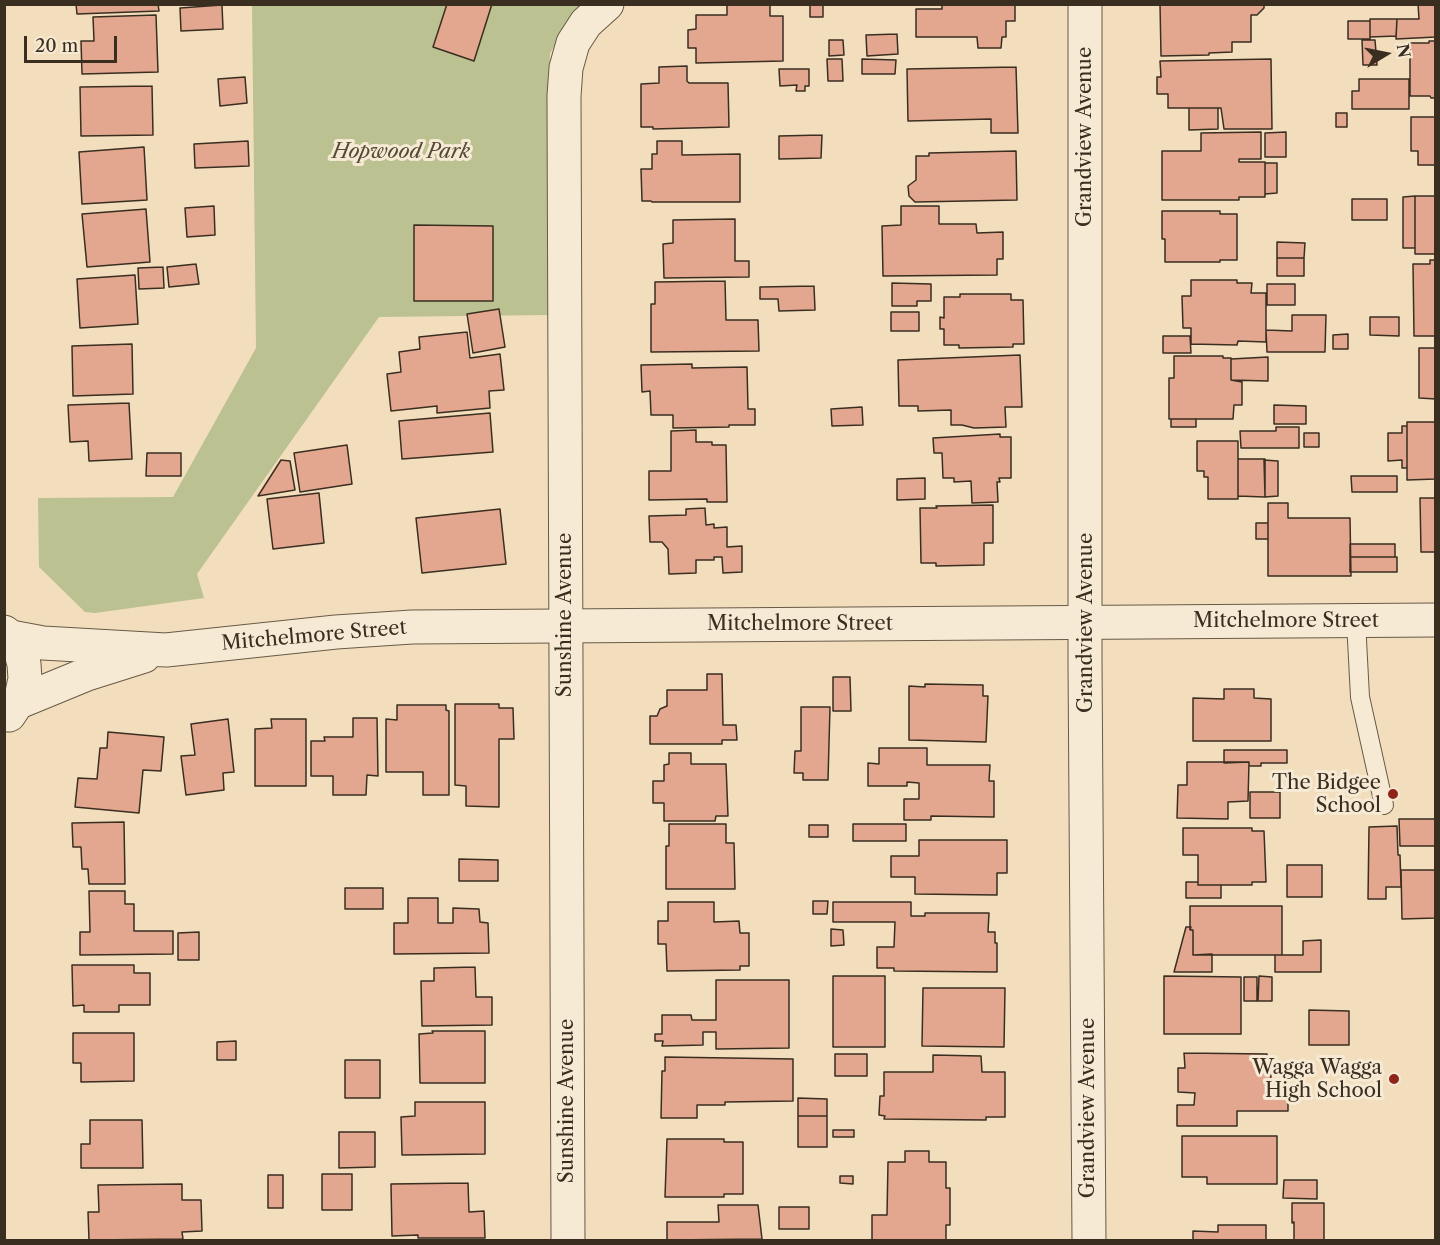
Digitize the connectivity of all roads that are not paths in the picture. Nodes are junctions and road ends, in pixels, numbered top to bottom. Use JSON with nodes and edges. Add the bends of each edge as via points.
{"nodes":[{"id":1,"x":607,"y":4,"type":"edge"},
{"id":2,"x":1085,"y":4,"type":"edge"},
{"id":3,"x":1436,"y":620,"type":"edge"},
{"id":4,"x":1356,"y":621,"type":"junction"},
{"id":5,"x":1085,"y":622,"type":"junction"},
{"id":6,"x":565,"y":625,"type":"junction"},
{"id":7,"x":8,"y":635,"type":"edge"},
{"id":8,"x":165,"y":650,"type":"junction"},
{"id":9,"x":12,"y":711,"type":"edge"},
{"id":10,"x":4,"y":742,"type":"edge"},
{"id":11,"x":1384,"y":805,"type":"dead end"},
{"id":12,"x":568,"y":1240,"type":"edge"},
{"id":13,"x":1089,"y":1240,"type":"edge"}],
"edges":[{"from":1,"to":6,"type":"street","name":"Sunshine Avenue","via":[[586,23],[573,43],[566,68]]},
{"from":2,"to":5,"type":"street","name":"Grandview Avenue"},
{"from":3,"to":4,"type":"street","name":"Mitchelmore Street"},
{"from":4,"to":5,"type":"street","name":"Mitchelmore Street"},
{"from":4,"to":11,"type":"lane","via":[[1360,697]]},
{"from":5,"to":6,"type":"street","name":"Mitchelmore Street"},
{"from":5,"to":13,"type":"street","name":"Grandview Avenue"},
{"from":6,"to":8,"type":"street","name":"Mitchelmore Street","via":[[336,632]]},
{"from":6,"to":12,"type":"street","name":"Sunshine Avenue"},
{"from":7,"to":8,"type":"street","name":"Mitchelmore Street","via":[[43,643]]},
{"from":7,"to":9,"type":"street","via":[[20,650],[25,679]]},
{"from":8,"to":9,"type":"street","name":"Mitchelmore Street","via":[[114,664]]},
{"from":9,"to":10,"type":"street"}]}
